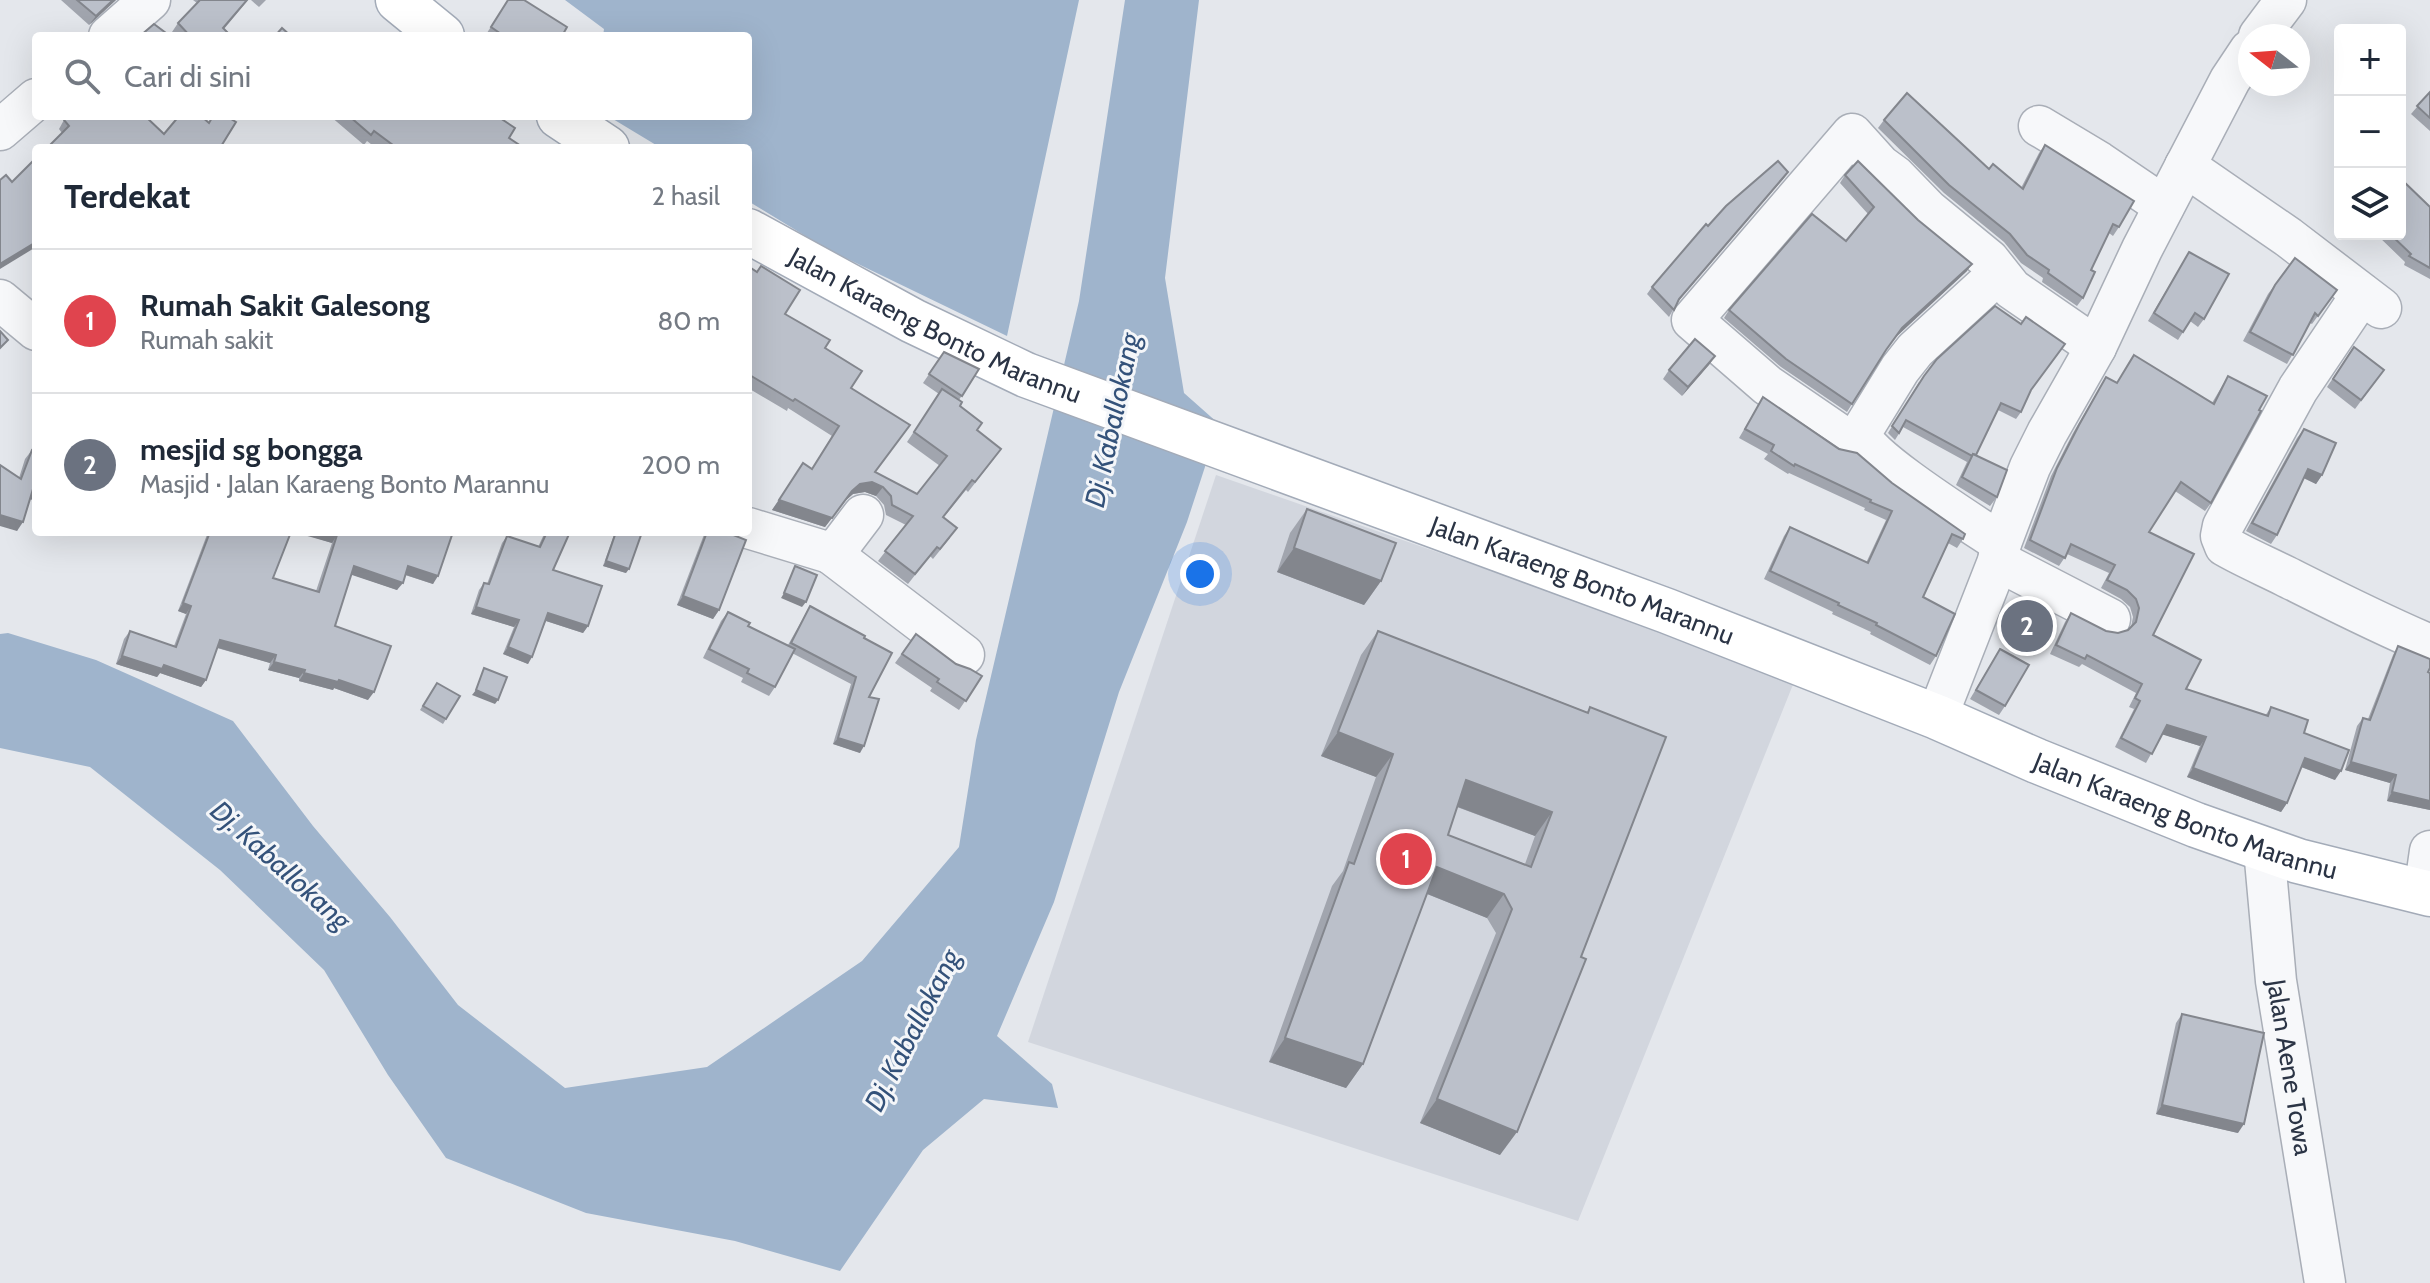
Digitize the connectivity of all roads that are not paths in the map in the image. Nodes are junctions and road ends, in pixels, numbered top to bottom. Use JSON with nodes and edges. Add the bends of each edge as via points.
{"nodes":[{"id":1,"x":150,"y":0,"type":"edge"},
{"id":2,"x":398,"y":0,"type":"edge"},
{"id":3,"x":2286,"y":0,"type":"edge"},
{"id":4,"x":2268,"y":24,"type":"edge"},
{"id":5,"x":114,"y":32,"type":"edge"},
{"id":6,"x":437,"y":32,"type":"edge"},
{"id":7,"x":2238,"y":68,"type":"edge"},
{"id":8,"x":32,"y":102,"type":"edge"},
{"id":9,"x":565,"y":120,"type":"edge"},
{"id":10,"x":2039,"y":126,"type":"dead end"},
{"id":11,"x":0,"y":130,"type":"edge"},
{"id":12,"x":601,"y":144,"type":"edge"},
{"id":13,"x":2185,"y":166,"type":"junction"},
{"id":14,"x":2164,"y":206,"type":"junction"},
{"id":15,"x":752,"y":233,"type":"edge"},
{"id":16,"x":1998,"y":274,"type":"junction"},
{"id":17,"x":0,"y":300,"type":"edge"},
{"id":18,"x":32,"y":327,"type":"edge"},
{"id":19,"x":2096,"y":347,"type":"junction"},
{"id":20,"x":1861,"y":439,"type":"junction"},
{"id":21,"x":863,"y":515,"type":"dead end"},
{"id":22,"x":752,"y":529,"type":"edge"},
{"id":23,"x":1999,"y":552,"type":"junction"},
{"id":24,"x":830,"y":553,"type":"junction"},
{"id":25,"x":2110,"y":619,"type":"dead end"},
{"id":26,"x":2430,"y":645,"type":"edge"},
{"id":27,"x":964,"y":655,"type":"dead end"},
{"id":28,"x":1937,"y":717,"type":"junction"},
{"id":29,"x":2264,"y":849,"type":"junction"},
{"id":30,"x":2428,"y":879,"type":"edge"},
{"id":31,"x":2325,"y":1283,"type":"edge"}],
"edges":[{"from":1,"to":5,"type":"street"},
{"from":2,"to":6,"type":"main road"},
{"from":3,"to":4,"type":"street"},
{"from":7,"to":13,"type":"street"},
{"from":8,"to":11,"type":"street"},
{"from":9,"to":12,"type":"main road"},
{"from":10,"to":14,"type":"street"},
{"from":13,"to":14,"type":"street"},
{"from":13,"to":26,"type":"street","via":[[2371,301],[2298,389],[2223,526],[2225,546]]},
{"from":14,"to":19,"type":"street"},
{"from":15,"to":28,"type":"main road","name":"Jalan Karaeng Bonto Marannu","via":[[1011,369],[1667,611]]},
{"from":16,"to":19,"type":"street"},
{"from":16,"to":20,"type":"street","via":[[1915,350],[1869,417]]},
{"from":16,"to":20,"type":"street","via":[[1852,134],[1692,320],[1767,385],[1846,439]]},
{"from":17,"to":18,"type":"street"},
{"from":19,"to":23,"type":"street","via":[[2030,467]]},
{"from":20,"to":23,"type":"street"},
{"from":21,"to":24,"type":"street"},
{"from":22,"to":24,"type":"street"},
{"from":23,"to":25,"type":"street"},
{"from":23,"to":28,"type":"street"},
{"from":24,"to":27,"type":"street"},
{"from":28,"to":29,"type":"main road","name":"Jalan Karaeng Bonto Marannu"},
{"from":29,"to":30,"type":"main road","name":"Jalan Karaeng Bonto Marannu","via":[[2298,861]]},
{"from":29,"to":31,"type":"street","name":"Jalan Aene Towa","via":[[2276,981]]}]}
